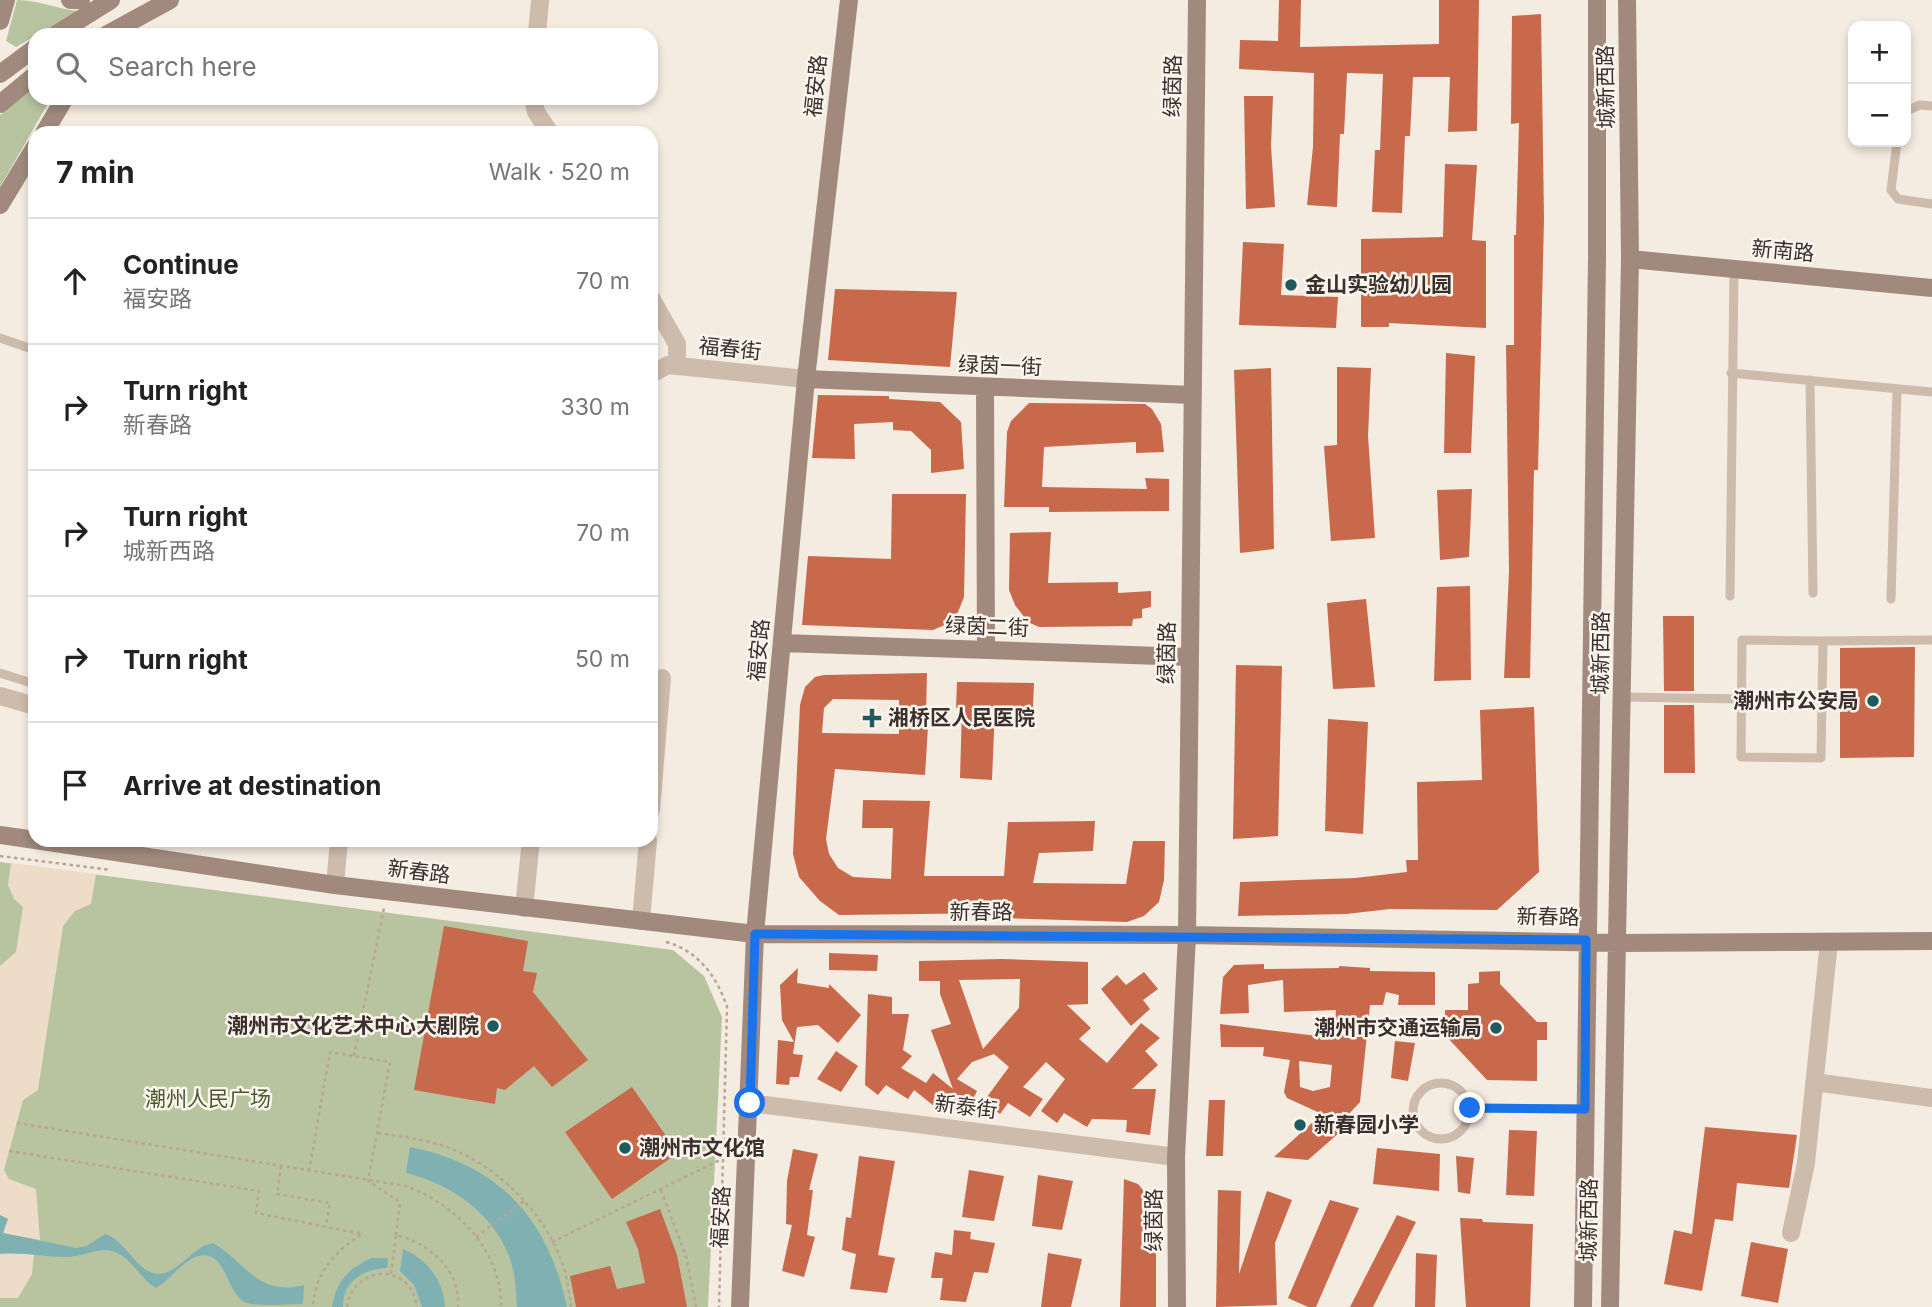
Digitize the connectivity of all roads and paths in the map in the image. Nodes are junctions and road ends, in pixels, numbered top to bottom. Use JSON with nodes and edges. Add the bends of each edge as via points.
{"nodes":[{"id":1,"x":70,"y":0,"type":"edge"},
{"id":2,"x":81,"y":0,"type":"edge"},
{"id":3,"x":111,"y":0,"type":"edge"},
{"id":4,"x":170,"y":0,"type":"edge"},
{"id":5,"x":540,"y":0,"type":"edge"},
{"id":6,"x":849,"y":0,"type":"edge"},
{"id":7,"x":1197,"y":0,"type":"edge"},
{"id":8,"x":1597,"y":0,"type":"edge"},
{"id":9,"x":1628,"y":0,"type":"edge"},
{"id":10,"x":66,"y":28,"type":"edge"},
{"id":11,"x":120,"y":28,"type":"edge"},
{"id":12,"x":538,"y":28,"type":"edge"},
{"id":13,"x":28,"y":53,"type":"edge"},
{"id":14,"x":0,"y":74,"type":"edge"},
{"id":15,"x":28,"y":81,"type":"edge"},
{"id":16,"x":0,"y":104,"type":"edge"},
{"id":17,"x":61,"y":105,"type":"edge"},
{"id":18,"x":534,"y":105,"type":"edge"},
{"id":19,"x":1932,"y":106,"type":"edge"},
{"id":20,"x":1911,"y":109,"type":"edge"},
{"id":21,"x":48,"y":126,"type":"edge"},
{"id":22,"x":545,"y":126,"type":"edge"},
{"id":23,"x":1897,"y":147,"type":"edge"},
{"id":24,"x":28,"y":159,"type":"edge"},
{"id":25,"x":1932,"y":204,"type":"edge"},
{"id":26,"x":0,"y":205,"type":"edge"},
{"id":27,"x":1630,"y":259,"type":"junction"},
{"id":28,"x":1734,"y":269,"type":"junction"},
{"id":29,"x":1932,"y":288,"type":"edge"},
{"id":30,"x":658,"y":310,"type":"edge"},
{"id":31,"x":0,"y":338,"type":"edge"},
{"id":32,"x":28,"y":348,"type":"edge"},
{"id":33,"x":677,"y":366,"type":"junction"},
{"id":34,"x":658,"y":370,"type":"edge"},
{"id":35,"x":1731,"y":373,"type":"junction"},
{"id":36,"x":806,"y":379,"type":"junction"},
{"id":37,"x":1810,"y":380,"type":"junction"},
{"id":38,"x":985,"y":388,"type":"junction"},
{"id":39,"x":1897,"y":389,"type":"junction"},
{"id":40,"x":1932,"y":392,"type":"edge"},
{"id":41,"x":1192,"y":395,"type":"junction"},
{"id":42,"x":1813,"y":593,"type":"dead end"},
{"id":43,"x":1730,"y":596,"type":"dead end"},
{"id":44,"x":1891,"y":599,"type":"dead end"},
{"id":45,"x":1932,"y":640,"type":"edge"},
{"id":46,"x":1823,"y":641,"type":"junction"},
{"id":47,"x":782,"y":643,"type":"junction"},
{"id":48,"x":986,"y":650,"type":"junction"},
{"id":49,"x":1189,"y":657,"type":"junction"},
{"id":50,"x":0,"y":673,"type":"edge"},
{"id":51,"x":662,"y":678,"type":"dead end"},
{"id":52,"x":28,"y":682,"type":"edge"},
{"id":53,"x":0,"y":696,"type":"edge"},
{"id":54,"x":1623,"y":697,"type":"junction"},
{"id":55,"x":1741,"y":699,"type":"junction"},
{"id":56,"x":28,"y":704,"type":"edge"},
{"id":57,"x":658,"y":726,"type":"edge"},
{"id":58,"x":0,"y":835,"type":"edge"},
{"id":59,"x":28,"y":839,"type":"edge"},
{"id":60,"x":82,"y":847,"type":"edge"},
{"id":61,"x":339,"y":847,"type":"edge"},
{"id":62,"x":530,"y":847,"type":"edge"},
{"id":63,"x":647,"y":847,"type":"edge"},
{"id":64,"x":0,"y":856,"type":"edge"},
{"id":65,"x":112,"y":870,"type":"dead end"},
{"id":66,"x":334,"y":885,"type":"junction"},
{"id":67,"x":395,"y":907,"type":"dead end"},
{"id":68,"x":524,"y":908,"type":"junction"},
{"id":69,"x":642,"y":921,"type":"junction"},
{"id":70,"x":755,"y":934,"type":"junction"},
{"id":71,"x":1187,"y":935,"type":"junction"},
{"id":72,"x":1586,"y":940,"type":"junction"},
{"id":73,"x":664,"y":942,"type":"dead end"},
{"id":74,"x":1829,"y":942,"type":"junction"},
{"id":75,"x":1932,"y":942,"type":"edge"},
{"id":76,"x":1619,"y":943,"type":"junction"},
{"id":77,"x":354,"y":1056,"type":"junction"},
{"id":78,"x":1814,"y":1082,"type":"junction"},
{"id":79,"x":1932,"y":1098,"type":"edge"},
{"id":80,"x":750,"y":1103,"type":"junction"},
{"id":81,"x":1470,"y":1108,"type":"junction"},
{"id":82,"x":1585,"y":1109,"type":"junction"},
{"id":83,"x":17,"y":1123,"type":"dead end"},
{"id":84,"x":377,"y":1133,"type":"junction"},
{"id":85,"x":9,"y":1150,"type":"dead end"},
{"id":86,"x":1176,"y":1157,"type":"junction"},
{"id":87,"x":723,"y":1159,"type":"junction"},
{"id":88,"x":281,"y":1166,"type":"junction"},
{"id":89,"x":309,"y":1171,"type":"junction"},
{"id":90,"x":368,"y":1181,"type":"junction"},
{"id":91,"x":661,"y":1189,"type":"junction"},
{"id":92,"x":525,"y":1201,"type":"junction"},
{"id":93,"x":326,"y":1227,"type":"junction"},
{"id":94,"x":1791,"y":1233,"type":"dead end"},
{"id":95,"x":396,"y":1236,"type":"junction"},
{"id":96,"x":476,"y":1237,"type":"junction"},
{"id":97,"x":552,"y":1242,"type":"junction"},
{"id":98,"x":391,"y":1274,"type":"junction"},
{"id":99,"x":313,"y":1307,"type":"edge"},
{"id":100,"x":347,"y":1307,"type":"edge"},
{"id":101,"x":417,"y":1307,"type":"edge"},
{"id":102,"x":458,"y":1307,"type":"edge"},
{"id":103,"x":501,"y":1307,"type":"edge"},
{"id":104,"x":572,"y":1307,"type":"edge"},
{"id":105,"x":696,"y":1307,"type":"edge"},
{"id":106,"x":719,"y":1307,"type":"edge"},
{"id":107,"x":740,"y":1307,"type":"edge"},
{"id":108,"x":1177,"y":1307,"type":"edge"},
{"id":109,"x":1583,"y":1307,"type":"edge"},
{"id":110,"x":1610,"y":1307,"type":"edge"}],
"edges":[{"from":1,"to":2,"type":"street"},
{"from":3,"to":10,"type":"street"},
{"from":4,"to":11,"type":"street"},
{"from":5,"to":12,"type":"street"},
{"from":6,"to":36,"type":"street","name":"福安路"},
{"from":7,"to":41,"type":"street","name":"绿茵路"},
{"from":8,"to":72,"type":"street","name":"城新西路"},
{"from":9,"to":27,"type":"street","name":"城新西路"},
{"from":13,"to":14,"type":"street"},
{"from":15,"to":16,"type":"street"},
{"from":17,"to":21,"type":"street"},
{"from":18,"to":22,"type":"street"},
{"from":19,"to":20,"type":"lane"},
{"from":23,"to":25,"type":"lane","via":[[1891,190],[1898,199]]},
{"from":24,"to":26,"type":"street"},
{"from":27,"to":28,"type":"street","name":"新南路"},
{"from":27,"to":54,"type":"street","name":"城新西路"},
{"from":28,"to":29,"type":"street","name":"新南路"},
{"from":28,"to":35,"type":"lane"},
{"from":30,"to":33,"type":"street","via":[[677,344]]},
{"from":31,"to":32,"type":"lane"},
{"from":33,"to":34,"type":"street","name":"福春街"},
{"from":33,"to":36,"type":"street","name":"福春街"},
{"from":35,"to":37,"type":"lane"},
{"from":35,"to":43,"type":"lane"},
{"from":36,"to":38,"type":"street","name":"绿茵一街"},
{"from":36,"to":47,"type":"street","name":"福安路"},
{"from":37,"to":39,"type":"lane"},
{"from":37,"to":42,"type":"lane"},
{"from":38,"to":41,"type":"street","name":"绿茵一街"},
{"from":38,"to":48,"type":"street"},
{"from":39,"to":40,"type":"lane"},
{"from":39,"to":44,"type":"lane"},
{"from":41,"to":49,"type":"street","name":"绿茵路"},
{"from":45,"to":46,"type":"lane"},
{"from":46,"to":55,"type":"lane","via":[[1742,640]]},
{"from":46,"to":55,"type":"lane","via":[[1821,758],[1741,757]]},
{"from":47,"to":48,"type":"street","name":"绿茵二街"},
{"from":47,"to":70,"type":"street","name":"福安路"},
{"from":48,"to":49,"type":"street","name":"绿茵二街"},
{"from":49,"to":71,"type":"street","name":"绿茵路"},
{"from":50,"to":52,"type":"lane"},
{"from":51,"to":57,"type":"street"},
{"from":53,"to":56,"type":"street"},
{"from":54,"to":55,"type":"lane"},
{"from":54,"to":76,"type":"street","name":"城新西路"},
{"from":58,"to":59,"type":"street","name":"新春路"},
{"from":60,"to":66,"type":"street","name":"新春路"},
{"from":61,"to":66,"type":"street"},
{"from":62,"to":68,"type":"street"},
{"from":63,"to":69,"type":"street"},
{"from":64,"to":65,"type":"path"},
{"from":66,"to":68,"type":"street","name":"新春路"},
{"from":67,"to":77,"type":"path","via":[[384,905]]},
{"from":68,"to":69,"type":"street","name":"新春路"},
{"from":69,"to":70,"type":"street","name":"新春路"},
{"from":70,"to":71,"type":"street","name":"新春路"},
{"from":70,"to":80,"type":"street","name":"福安路"},
{"from":71,"to":72,"type":"street","name":"新春路"},
{"from":71,"to":86,"type":"street","name":"绿茵路"},
{"from":72,"to":76,"type":"street","name":"新春路"},
{"from":72,"to":82,"type":"street","name":"城新西路"},
{"from":73,"to":87,"type":"path","via":[[707,967],[720,984],[727,1007]]},
{"from":74,"to":75,"type":"street","name":"新春路"},
{"from":74,"to":76,"type":"street","name":"新春路"},
{"from":74,"to":78,"type":"street"},
{"from":76,"to":110,"type":"street","name":"城新西路"},
{"from":77,"to":84,"type":"path","via":[[390,1062]]},
{"from":77,"to":89,"type":"path","via":[[330,1052]]},
{"from":78,"to":79,"type":"street"},
{"from":78,"to":94,"type":"street"},
{"from":80,"to":86,"type":"street","name":"新泰街"},
{"from":80,"to":107,"type":"street","name":"福安路"},
{"from":81,"to":81,"type":"lane","via":[[1466,1126],[1443,1140],[1418,1129],[1413,1111],[1420,1093],[1445,1083],[1461,1091]]},
{"from":81,"to":82,"type":"lane"},
{"from":82,"to":109,"type":"street","name":"城新西路"},
{"from":83,"to":88,"type":"path"},
{"from":84,"to":90,"type":"path"},
{"from":84,"to":92,"type":"path","via":[[443,1146],[469,1157]]},
{"from":85,"to":93,"type":"path","via":[[259,1191],[256,1213]]},
{"from":86,"to":108,"type":"street","name":"绿茵路"},
{"from":87,"to":91,"type":"path"},
{"from":87,"to":106,"type":"path"},
{"from":88,"to":89,"type":"path"},
{"from":88,"to":93,"type":"path","via":[[278,1194],[330,1203]]},
{"from":89,"to":90,"type":"path"},
{"from":90,"to":95,"type":"path","via":[[400,1202]]},
{"from":90,"to":96,"type":"path","via":[[425,1193],[444,1203]]},
{"from":91,"to":97,"type":"path"},
{"from":91,"to":105,"type":"path","via":[[686,1256]]},
{"from":92,"to":96,"type":"path"},
{"from":92,"to":97,"type":"path"},
{"from":93,"to":99,"type":"path","via":[[362,1234],[329,1260],[313,1292]]},
{"from":95,"to":98,"type":"path"},
{"from":95,"to":102,"type":"path","via":[[414,1240],[441,1261],[456,1288]]},
{"from":96,"to":103,"type":"path","via":[[497,1280]]},
{"from":97,"to":104,"type":"path","via":[[562,1260]]},
{"from":98,"to":100,"type":"path","via":[[363,1278],[349,1295]]},
{"from":98,"to":101,"type":"path","via":[[407,1283]]}]}
